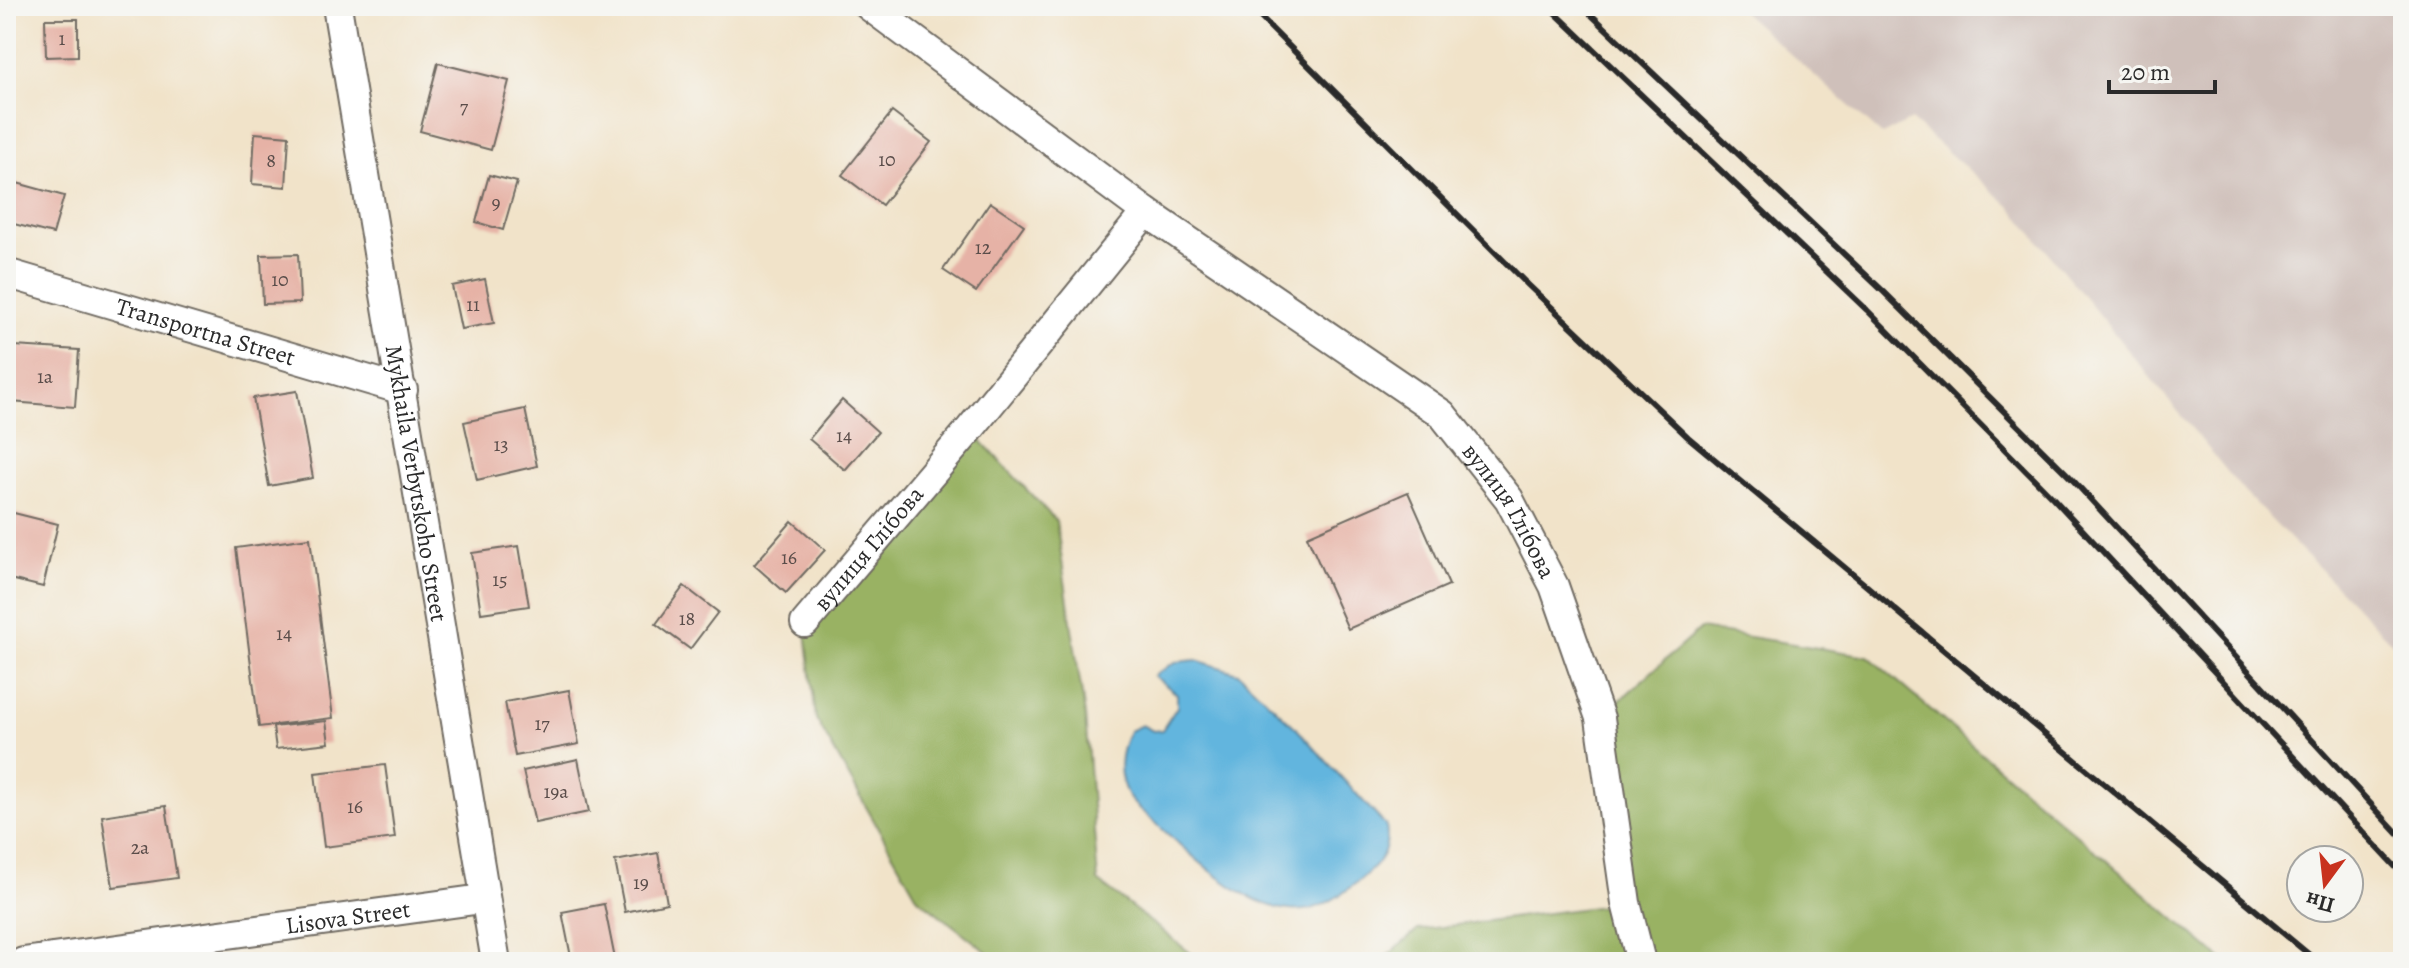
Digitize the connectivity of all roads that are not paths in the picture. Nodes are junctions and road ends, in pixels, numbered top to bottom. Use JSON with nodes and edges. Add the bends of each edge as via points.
{"nodes":[{"id":1,"x":337,"y":6,"type":"edge"},
{"id":2,"x":869,"y":6,"type":"edge"},
{"id":3,"x":1146,"y":212,"type":"junction"},
{"id":4,"x":6,"y":273,"type":"edge"},
{"id":5,"x":403,"y":390,"type":"junction"},
{"id":6,"x":805,"y":623,"type":"dead end"},
{"id":7,"x":482,"y":899,"type":"junction"},
{"id":8,"x":23,"y":962,"type":"edge"},
{"id":9,"x":496,"y":962,"type":"edge"},
{"id":10,"x":1641,"y":962,"type":"edge"}],
"edges":[{"from":1,"to":5,"type":"street","name":"Mykhaila Verbytskoho Street"},
{"from":2,"to":3,"type":"street","name":"вулиця Глібова"},
{"from":3,"to":6,"type":"street","name":"вулиця Глібова"},
{"from":3,"to":10,"type":"street","name":"вулиця Глібова","via":[[1442,414],[1509,499],[1554,586],[1600,718],[1626,903]]},
{"from":4,"to":5,"type":"street","name":"Transportna Street"},
{"from":5,"to":7,"type":"street","name":"Mykhaila Verbytskoho Street"},
{"from":7,"to":8,"type":"street","name":"Lisova Street"},
{"from":7,"to":9,"type":"street","name":"Mykhaila Verbytskoho Street"}]}
